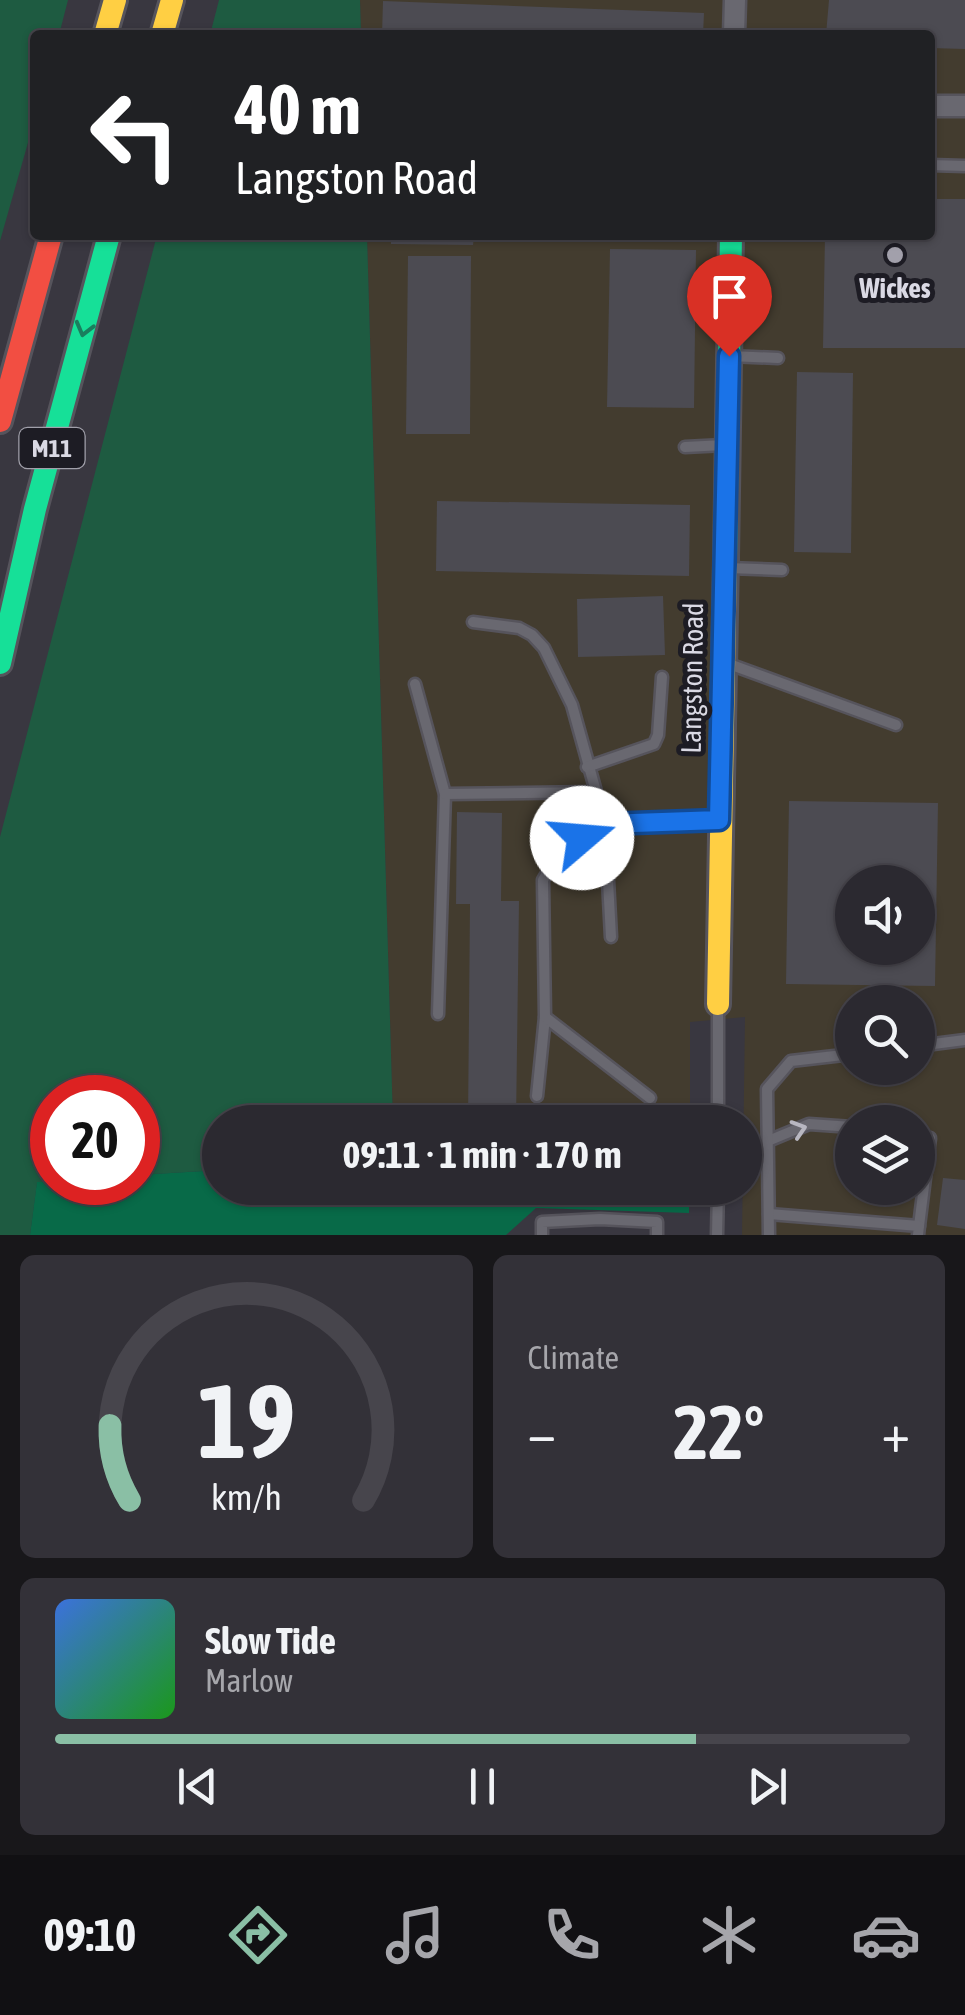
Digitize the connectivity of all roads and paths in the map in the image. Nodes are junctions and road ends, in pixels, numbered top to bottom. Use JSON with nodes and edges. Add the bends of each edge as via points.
{"nodes":[{"id":1,"x":115,"y":0,"type":"edge"},
{"id":2,"x":172,"y":0,"type":"edge"},
{"id":3,"x":735,"y":0,"type":"edge"},
{"id":4,"x":106,"y":30,"type":"edge"},
{"id":5,"x":163,"y":30,"type":"edge"},
{"id":6,"x":734,"y":30,"type":"edge"},
{"id":7,"x":935,"y":106,"type":"edge"},
{"id":8,"x":965,"y":106,"type":"edge"},
{"id":9,"x":935,"y":166,"type":"edge"},
{"id":10,"x":965,"y":166,"type":"edge"},
{"id":11,"x":50,"y":240,"type":"edge"},
{"id":12,"x":108,"y":240,"type":"edge"},
{"id":13,"x":732,"y":240,"type":"edge"},
{"id":14,"x":729,"y":356,"type":"junction"},
{"id":15,"x":778,"y":358,"type":"dead end"},
{"id":16,"x":0,"y":422,"type":"edge"},
{"id":17,"x":727,"y":445,"type":"junction"},
{"id":18,"x":685,"y":447,"type":"dead end"},
{"id":19,"x":725,"y":568,"type":"junction"},
{"id":20,"x":782,"y":570,"type":"dead end"},
{"id":21,"x":473,"y":622,"type":"dead end"},
{"id":22,"x":723,"y":662,"type":"junction"},
{"id":23,"x":0,"y":663,"type":"edge"},
{"id":24,"x":662,"y":678,"type":"dead end"},
{"id":25,"x":416,"y":684,"type":"dead end"},
{"id":26,"x":896,"y":725,"type":"dead end"},
{"id":27,"x":587,"y":767,"type":"junction"},
{"id":28,"x":595,"y":792,"type":"junction"},
{"id":29,"x":445,"y":794,"type":"junction"},
{"id":30,"x":719,"y":820,"type":"junction"},
{"id":31,"x":605,"y":824,"type":"junction"},
{"id":32,"x":611,"y":937,"type":"dead end"},
{"id":33,"x":718,"y":1004,"type":"joint"},
{"id":34,"x":438,"y":1014,"type":"dead end"},
{"id":35,"x":545,"y":1017,"type":"junction"},
{"id":36,"x":965,"y":1040,"type":"edge"},
{"id":37,"x":935,"y":1044,"type":"edge"},
{"id":38,"x":835,"y":1056,"type":"edge"},
{"id":39,"x":537,"y":1096,"type":"dead end"},
{"id":40,"x":650,"y":1098,"type":"dead end"},
{"id":41,"x":718,"y":1105,"type":"edge"},
{"id":42,"x":835,"y":1125,"type":"edge"},
{"id":43,"x":768,"y":1141,"type":"junction"},
{"id":44,"x":718,"y":1205,"type":"edge"},
{"id":45,"x":921,"y":1205,"type":"edge"},
{"id":46,"x":769,"y":1214,"type":"junction"},
{"id":47,"x":600,"y":1218,"type":"junction"},
{"id":48,"x":918,"y":1231,"type":"edge"},
{"id":49,"x":542,"y":1235,"type":"edge"},
{"id":50,"x":600,"y":1235,"type":"edge"},
{"id":51,"x":657,"y":1235,"type":"edge"},
{"id":52,"x":718,"y":1235,"type":"edge"},
{"id":53,"x":769,"y":1235,"type":"edge"}],
"edges":[{"from":1,"to":4,"type":"main road"},
{"from":2,"to":5,"type":"main road"},
{"from":3,"to":6,"type":"street"},
{"from":7,"to":8,"type":"street"},
{"from":9,"to":10,"type":"lane"},
{"from":11,"to":16,"type":"main road","number":"M11"},
{"from":12,"to":23,"type":"main road","number":"M11","one_way":true},
{"from":13,"to":14,"type":"main road","name":"Langston Road"},
{"from":14,"to":15,"type":"lane"},
{"from":14,"to":17,"type":"main road","name":"Langston Road"},
{"from":17,"to":18,"type":"lane"},
{"from":17,"to":19,"type":"main road","name":"Langston Road"},
{"from":19,"to":20,"type":"lane"},
{"from":19,"to":22,"type":"main road","name":"Langston Road"},
{"from":21,"to":27,"type":"lane","via":[[519,628],[544,648],[572,705]]},
{"from":22,"to":26,"type":"lane"},
{"from":22,"to":30,"type":"main road","name":"Langston Road"},
{"from":24,"to":27,"type":"lane","via":[[654,744]]},
{"from":25,"to":29,"type":"lane"},
{"from":27,"to":28,"type":"lane"},
{"from":28,"to":29,"type":"lane"},
{"from":28,"to":31,"type":"lane"},
{"from":29,"to":34,"type":"lane"},
{"from":30,"to":31,"type":"lane"},
{"from":30,"to":33,"type":"main road","name":"Langston Road"},
{"from":31,"to":32,"type":"lane"},
{"from":31,"to":35,"type":"lane","via":[[559,853],[543,880]]},
{"from":33,"to":41,"type":"lane","name":"Langston Road"},
{"from":35,"to":39,"type":"lane"},
{"from":35,"to":40,"type":"lane"},
{"from":36,"to":37,"type":"lane"},
{"from":38,"to":43,"type":"lane","via":[[792,1061],[768,1089]]},
{"from":43,"to":42,"type":"lane","one_way":true,"via":[[810,1124]]},
{"from":43,"to":46,"type":"lane"},
{"from":44,"to":52,"type":"lane"},
{"from":45,"to":48,"type":"lane"},
{"from":46,"to":48,"type":"lane"},
{"from":46,"to":53,"type":"lane"},
{"from":47,"to":49,"type":"lane","via":[[542,1222]]},
{"from":47,"to":50,"type":"lane"},
{"from":47,"to":51,"type":"lane","via":[[657,1222]]}]}
